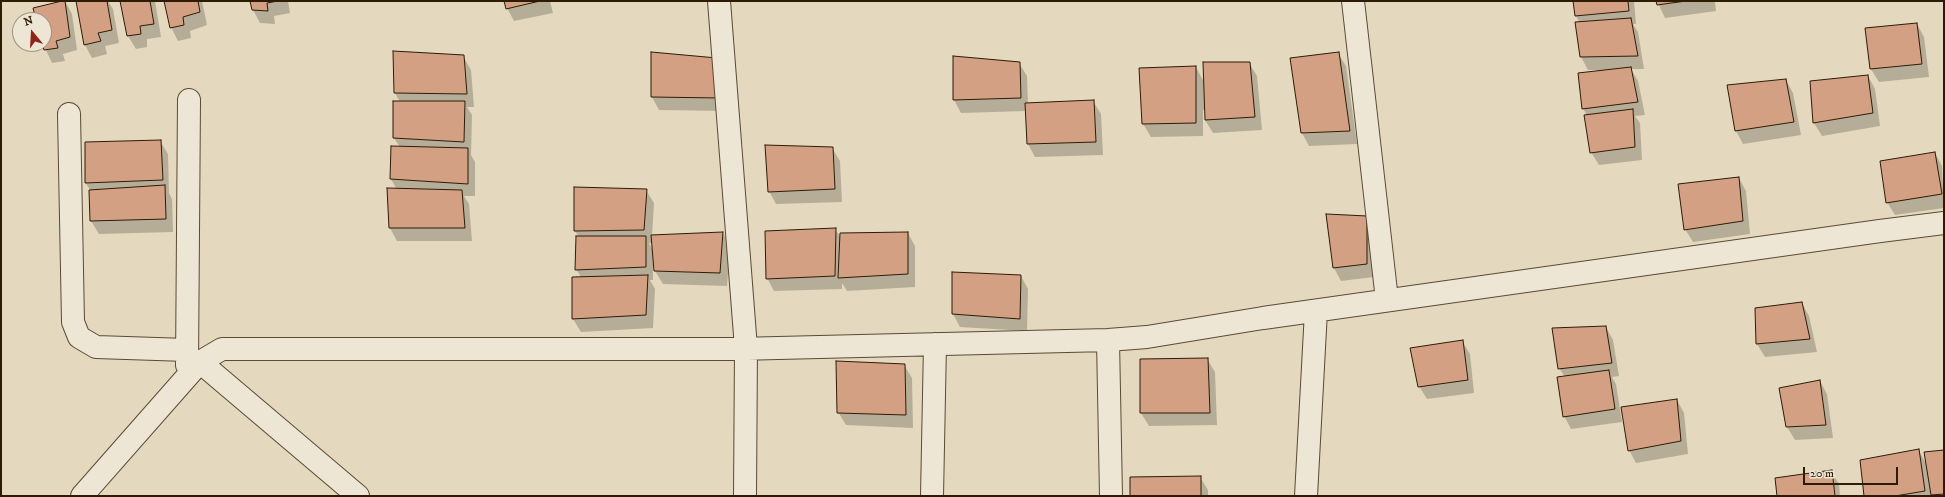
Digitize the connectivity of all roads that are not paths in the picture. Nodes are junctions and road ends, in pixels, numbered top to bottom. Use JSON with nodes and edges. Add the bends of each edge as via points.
{"nodes":[{"id":1,"x":719,"y":1,"type":"edge"},
{"id":2,"x":1353,"y":1,"type":"edge"},
{"id":3,"x":189,"y":100,"type":"dead end"},
{"id":4,"x":69,"y":114,"type":"dead end"},
{"id":5,"x":1944,"y":224,"type":"edge"},
{"id":6,"x":1387,"y":300,"type":"junction"},
{"id":7,"x":1316,"y":311,"type":"junction"},
{"id":8,"x":1108,"y":340,"type":"junction"},
{"id":9,"x":935,"y":344,"type":"junction"},
{"id":10,"x":746,"y":348,"type":"junction"},
{"id":11,"x":192,"y":363,"type":"junction"},
{"id":12,"x":82,"y":496,"type":"edge"},
{"id":13,"x":358,"y":496,"type":"edge"},
{"id":14,"x":745,"y":496,"type":"edge"},
{"id":15,"x":932,"y":496,"type":"edge"},
{"id":16,"x":1111,"y":496,"type":"edge"},
{"id":17,"x":1306,"y":496,"type":"edge"}],
"edges":[{"from":1,"to":10,"type":"street"},
{"from":2,"to":6,"type":"street"},
{"from":3,"to":11,"type":"street"},
{"from":4,"to":11,"type":"street","via":[[73,322],[79,337],[96,347]]},
{"from":5,"to":6,"type":"street"},
{"from":6,"to":7,"type":"street"},
{"from":7,"to":8,"type":"street","via":[[1147,337]]},
{"from":7,"to":17,"type":"street"},
{"from":8,"to":9,"type":"street"},
{"from":8,"to":16,"type":"street"},
{"from":9,"to":10,"type":"street"},
{"from":9,"to":15,"type":"street"},
{"from":10,"to":11,"type":"street","via":[[234,348],[222,349]]},
{"from":10,"to":14,"type":"street"},
{"from":11,"to":12,"type":"street"},
{"from":11,"to":13,"type":"street"}]}
